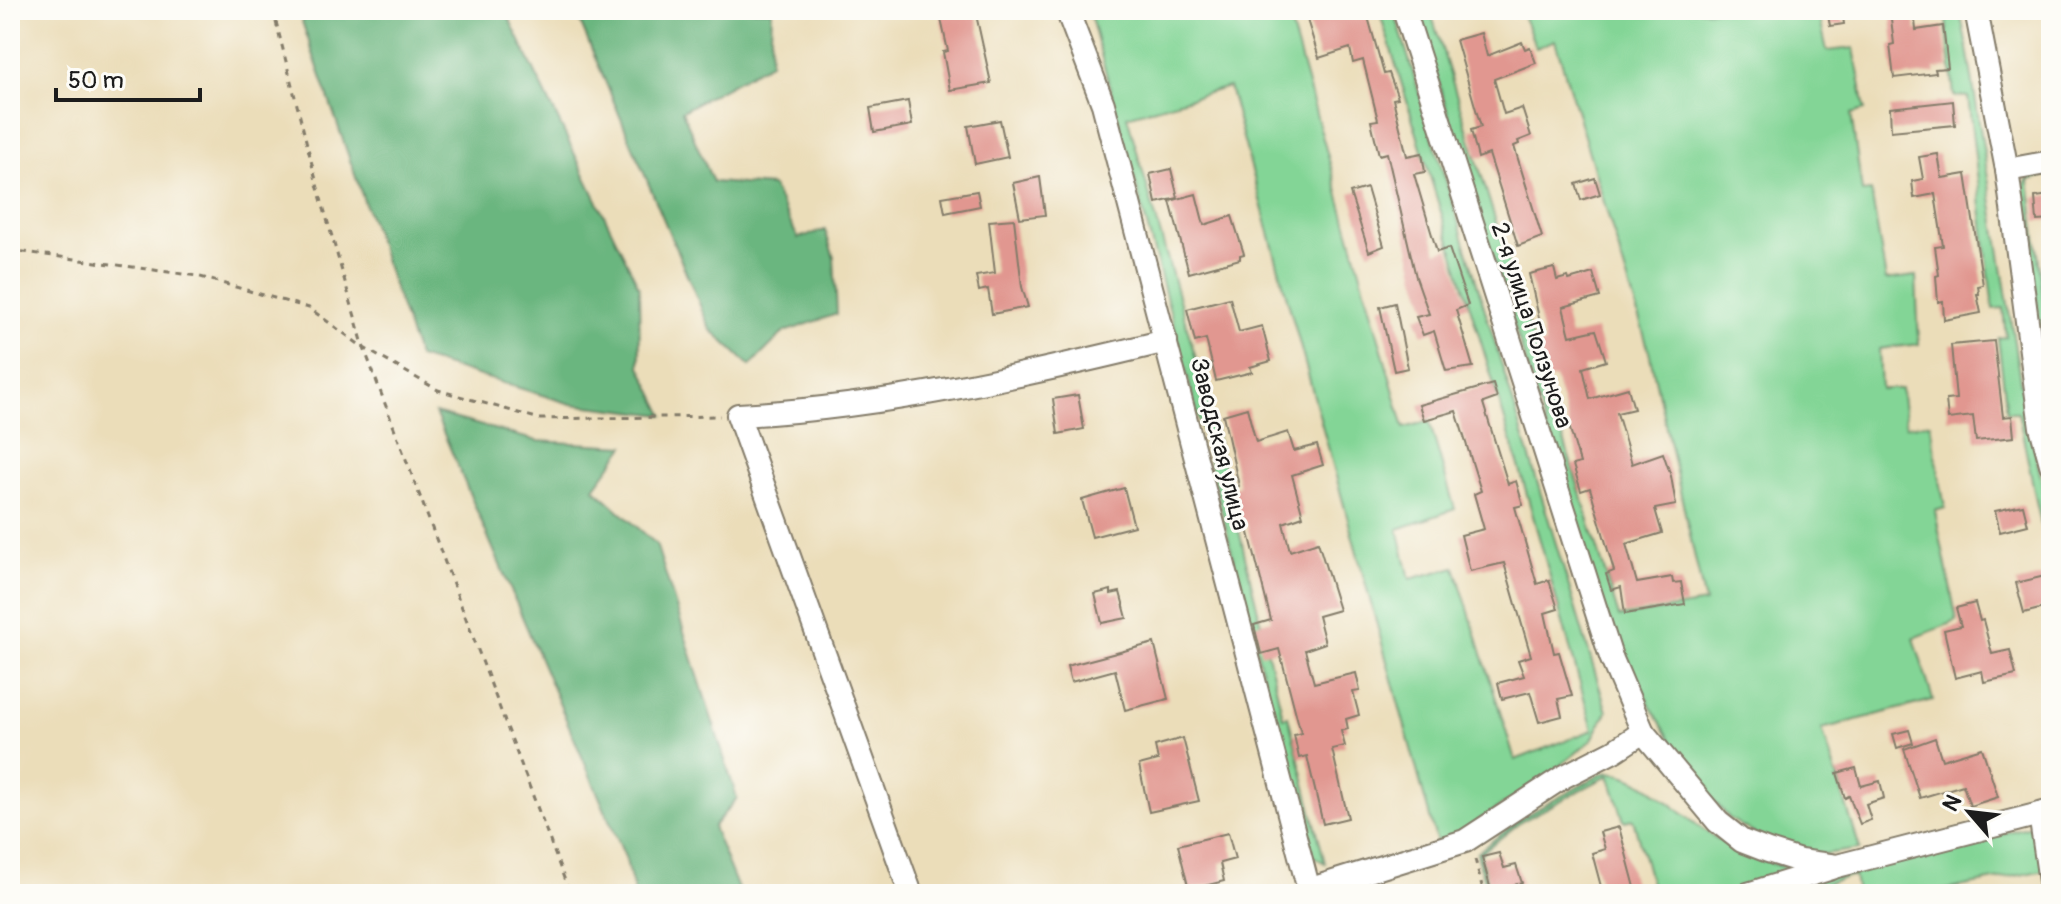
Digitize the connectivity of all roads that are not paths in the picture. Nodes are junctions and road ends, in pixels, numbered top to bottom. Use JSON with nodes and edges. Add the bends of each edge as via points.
{"nodes":[{"id":1,"x":1067,"y":10,"type":"edge"},
{"id":2,"x":1404,"y":10,"type":"edge"},
{"id":3,"x":1976,"y":10,"type":"edge"},
{"id":4,"x":2051,"y":162,"type":"edge"},
{"id":5,"x":2007,"y":170,"type":"junction"},
{"id":6,"x":1166,"y":341,"type":"junction"},
{"id":7,"x":2051,"y":464,"type":"edge"},
{"id":8,"x":1643,"y":732,"type":"junction"},
{"id":9,"x":2046,"y":812,"type":"edge"},
{"id":10,"x":1837,"y":866,"type":"junction"},
{"id":11,"x":2051,"y":888,"type":"edge"},
{"id":12,"x":1309,"y":892,"type":"edge"},
{"id":13,"x":911,"y":894,"type":"edge"},
{"id":14,"x":1748,"y":894,"type":"edge"}],
"edges":[{"from":1,"to":6,"type":"street","name":"Заводская улица","via":[[1103,104]]},
{"from":2,"to":8,"type":"street","name":"2-я улица Ползунова","via":[[1611,657]]},
{"from":3,"to":5,"type":"street"},
{"from":4,"to":5,"type":"street"},
{"from":5,"to":7,"type":"street","via":[[2041,427]]},
{"from":6,"to":12,"type":"street","name":"Заводская улица"},
{"from":6,"to":13,"type":"street","via":[[910,395],[738,415]]},
{"from":8,"to":10,"type":"street","name":"2-я улица Ползунова","via":[[1718,822],[1742,841],[1800,861]]},
{"from":8,"to":12,"type":"street","via":[[1469,838]]},
{"from":9,"to":10,"type":"street"},
{"from":9,"to":11,"type":"street"},
{"from":10,"to":14,"type":"street"}]}
